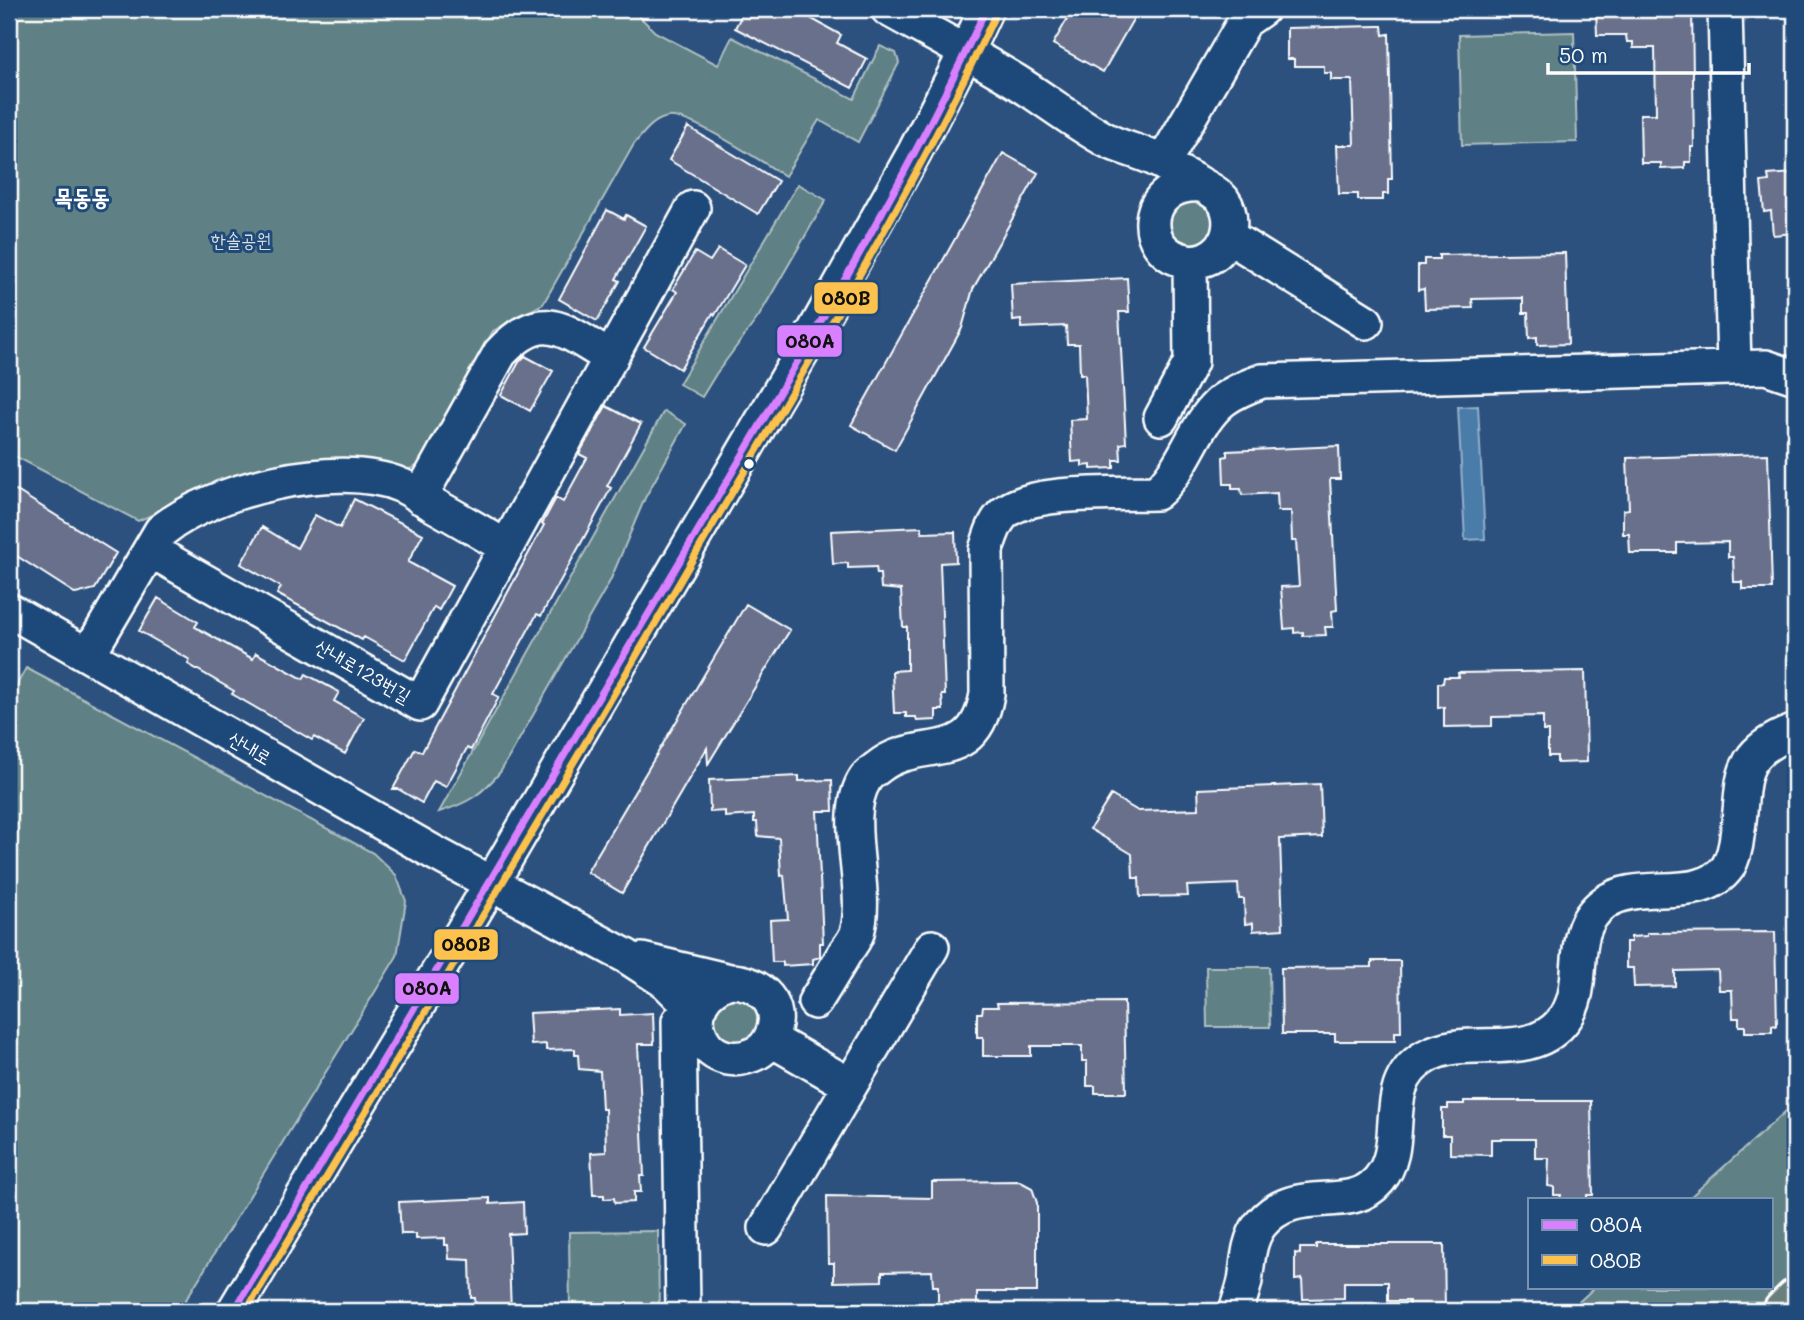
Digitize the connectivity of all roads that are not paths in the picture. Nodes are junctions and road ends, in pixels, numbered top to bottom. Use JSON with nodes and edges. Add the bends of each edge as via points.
{"nodes":[{"id":1,"x":888,"y":9,"type":"edge"},
{"id":2,"x":986,"y":9,"type":"edge"},
{"id":3,"x":1262,"y":9,"type":"edge"},
{"id":4,"x":1725,"y":9,"type":"edge"},
{"id":5,"x":966,"y":52,"type":"junction"},
{"id":6,"x":1107,"y":141,"type":"junction"},
{"id":7,"x":1163,"y":163,"type":"junction"},
{"id":8,"x":1202,"y":185,"type":"junction"},
{"id":9,"x":1157,"y":205,"type":"junction"},
{"id":10,"x":693,"y":208,"type":"dead end"},
{"id":11,"x":1228,"y":236,"type":"junction"},
{"id":12,"x":1190,"y":262,"type":"junction"},
{"id":13,"x":1366,"y":322,"type":"dead end"},
{"id":14,"x":611,"y":358,"type":"junction"},
{"id":15,"x":1734,"y":368,"type":"junction"},
{"id":16,"x":1795,"y":377,"type":"edge"},
{"id":17,"x":1161,"y":418,"type":"dead end"},
{"id":18,"x":421,"y":497,"type":"junction"},
{"id":19,"x":506,"y":547,"type":"junction"},
{"id":20,"x":150,"y":550,"type":"junction"},
{"id":21,"x":9,"y":610,"type":"edge"},
{"id":22,"x":88,"y":655,"type":"junction"},
{"id":23,"x":1795,"y":731,"type":"edge"},
{"id":24,"x":491,"y":884,"type":"junction"},
{"id":25,"x":932,"y":947,"type":"dead end"},
{"id":26,"x":626,"y":956,"type":"junction"},
{"id":27,"x":730,"y":981,"type":"junction"},
{"id":28,"x":816,"y":1002,"type":"dead end"},
{"id":29,"x":688,"y":1017,"type":"junction"},
{"id":30,"x":770,"y":1039,"type":"junction"},
{"id":31,"x":850,"y":1086,"type":"junction"},
{"id":32,"x":766,"y":1228,"type":"dead end"},
{"id":33,"x":1795,"y":1299,"type":"edge"},
{"id":34,"x":234,"y":1311,"type":"edge"},
{"id":35,"x":683,"y":1311,"type":"edge"},
{"id":36,"x":1236,"y":1311,"type":"edge"},
{"id":37,"x":1783,"y":1311,"type":"edge"}],
"edges":[{"from":1,"to":5,"type":"street"},
{"from":2,"to":5,"type":"street"},
{"from":3,"to":7,"type":"street","via":[[1245,21]]},
{"from":4,"to":15,"type":"street"},
{"from":5,"to":6,"type":"street"},
{"from":5,"to":24,"type":"street","via":[[806,346]]},
{"from":6,"to":7,"type":"street"},
{"from":6,"to":9,"type":"street"},
{"from":7,"to":8,"type":"street"},
{"from":8,"to":9,"type":"street","via":[[1176,187]]},
{"from":8,"to":11,"type":"street","via":[[1214,191],[1229,212]]},
{"from":9,"to":12,"type":"street","via":[[1153,218],[1158,243],[1167,253]]},
{"from":10,"to":14,"type":"street","name":"산내로123번길"},
{"from":11,"to":12,"type":"street","via":[[1213,255]]},
{"from":11,"to":13,"type":"street"},
{"from":12,"to":17,"type":"street","via":[[1191,362]]},
{"from":14,"to":18,"type":"street","via":[[558,327],[537,326],[515,337],[500,353]]},
{"from":14,"to":19,"type":"street","name":"산내로123번길"},
{"from":15,"to":16,"type":"street","via":[[1766,367]]},
{"from":15,"to":28,"type":"street","via":[[1262,381],[1221,401],[1168,483],[1156,493],[1018,503],[1002,515],[986,550],[984,712],[961,740],[939,749],[905,753],[866,777],[856,799],[857,933]]},
{"from":18,"to":19,"type":"street"},
{"from":18,"to":20,"type":"street","via":[[399,484],[351,474],[301,477],[220,498],[177,517],[161,531]]},
{"from":19,"to":20,"type":"street","name":"산내로123번길","via":[[419,704]]},
{"from":20,"to":22,"type":"street"},
{"from":21,"to":22,"type":"street","name":"산내로"},
{"from":22,"to":24,"type":"street","name":"산내로"},
{"from":23,"to":36,"type":"street","via":[[1773,739],[1755,754],[1743,776],[1736,846],[1727,867],[1690,888],[1630,891],[1605,902],[1587,920],[1580,941],[1577,987],[1570,1009],[1561,1024],[1544,1037],[1524,1044],[1449,1048],[1426,1056],[1405,1074],[1396,1097],[1391,1155],[1381,1177],[1370,1190],[1350,1197],[1306,1199],[1280,1207],[1259,1226]]},
{"from":24,"to":26,"type":"street","name":"산내로"},
{"from":24,"to":34,"type":"street"},
{"from":25,"to":31,"type":"street"},
{"from":26,"to":27,"type":"street"},
{"from":26,"to":29,"type":"street","via":[[666,982]]},
{"from":27,"to":29,"type":"street","via":[[708,991]]},
{"from":27,"to":30,"type":"street","via":[[754,985],[765,993],[775,1018]]},
{"from":29,"to":30,"type":"street","via":[[708,1048],[731,1059],[757,1053]]},
{"from":29,"to":35,"type":"street"},
{"from":30,"to":31,"type":"street"},
{"from":31,"to":32,"type":"street"},
{"from":33,"to":37,"type":"main road"}]}
